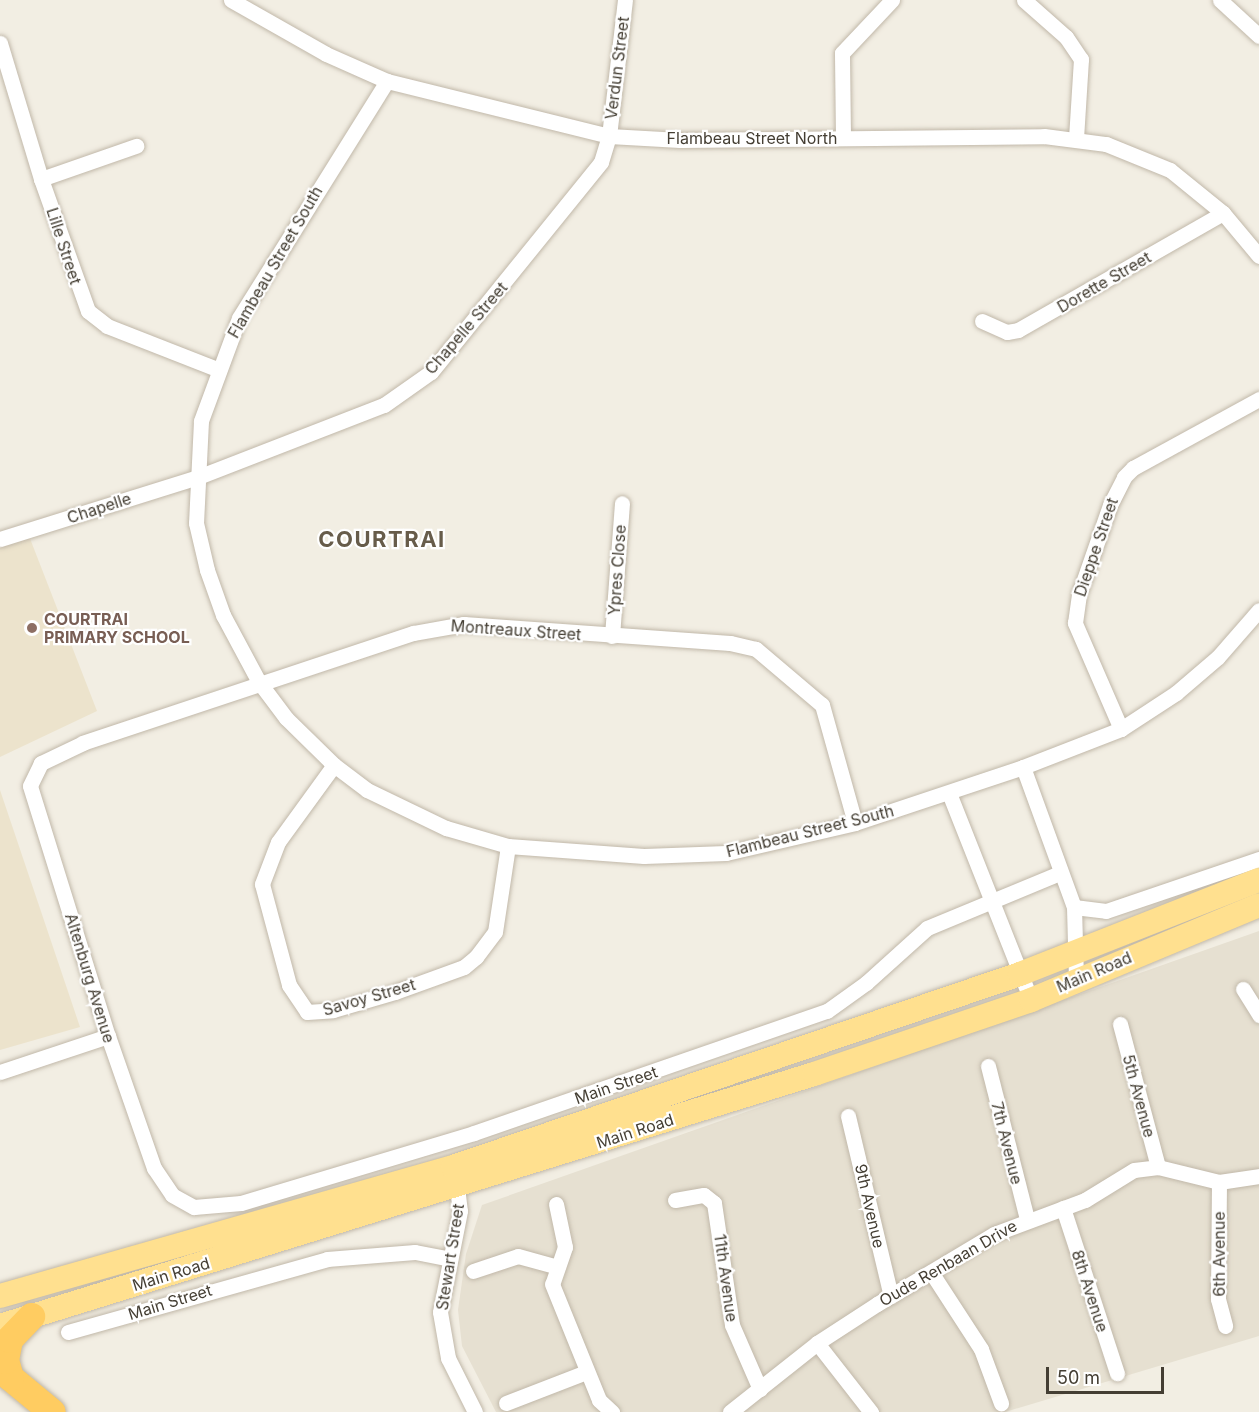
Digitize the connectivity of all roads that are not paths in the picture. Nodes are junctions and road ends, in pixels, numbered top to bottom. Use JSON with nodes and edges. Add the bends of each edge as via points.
{"nodes":[{"id":1,"x":231,"y":0,"type":"edge"},
{"id":2,"x":625,"y":0,"type":"edge"},
{"id":3,"x":892,"y":0,"type":"edge"},
{"id":4,"x":1024,"y":0,"type":"edge"},
{"id":5,"x":1220,"y":0,"type":"edge"},
{"id":6,"x":1259,"y":36,"type":"edge"},
{"id":7,"x":0,"y":43,"type":"edge"},
{"id":8,"x":387,"y":81,"type":"junction"},
{"id":9,"x":609,"y":136,"type":"junction"},
{"id":10,"x":843,"y":137,"type":"junction"},
{"id":11,"x":1076,"y":138,"type":"junction"},
{"id":12,"x":136,"y":146,"type":"dead end"},
{"id":13,"x":41,"y":179,"type":"junction"},
{"id":14,"x":1223,"y":213,"type":"junction"},
{"id":15,"x":1259,"y":256,"type":"edge"},
{"id":16,"x":982,"y":321,"type":"dead end"},
{"id":17,"x":217,"y":369,"type":"junction"},
{"id":18,"x":1259,"y":399,"type":"edge"},
{"id":19,"x":198,"y":477,"type":"junction"},
{"id":20,"x":622,"y":503,"type":"dead end"},
{"id":21,"x":0,"y":539,"type":"edge"},
{"id":22,"x":1258,"y":613,"type":"edge"},
{"id":23,"x":612,"y":636,"type":"junction"},
{"id":24,"x":259,"y":682,"type":"junction"},
{"id":25,"x":1121,"y":729,"type":"junction"},
{"id":26,"x":334,"y":765,"type":"junction"},
{"id":27,"x":1023,"y":767,"type":"junction"},
{"id":28,"x":30,"y":786,"type":"joint"},
{"id":29,"x":949,"y":793,"type":"junction"},
{"id":30,"x":855,"y":823,"type":"junction"},
{"id":31,"x":508,"y":846,"type":"junction"},
{"id":32,"x":1259,"y":859,"type":"edge"},
{"id":33,"x":1060,"y":873,"type":"junction"},
{"id":34,"x":1259,"y":880,"type":"edge"},
{"id":35,"x":989,"y":901,"type":"junction"},
{"id":36,"x":1259,"y":905,"type":"edge"},
{"id":37,"x":1074,"y":907,"type":"junction"},
{"id":38,"x":1072,"y":953,"type":"junction"},
{"id":39,"x":1020,"y":974,"type":"junction"},
{"id":40,"x":1076,"y":980,"type":"junction"},
{"id":41,"x":1243,"y":989,"type":"dead end"},
{"id":42,"x":1031,"y":999,"type":"junction"},
{"id":43,"x":1259,"y":1015,"type":"edge"},
{"id":44,"x":1120,"y":1024,"type":"dead end"},
{"id":45,"x":108,"y":1036,"type":"junction"},
{"id":46,"x":988,"y":1066,"type":"dead end"},
{"id":47,"x":0,"y":1072,"type":"edge"},
{"id":48,"x":848,"y":1116,"type":"dead end"},
{"id":49,"x":1158,"y":1167,"type":"junction"},
{"id":50,"x":154,"y":1168,"type":"joint"},
{"id":51,"x":1259,"y":1176,"type":"edge"},
{"id":52,"x":455,"y":1177,"type":"junction"},
{"id":53,"x":1219,"y":1182,"type":"junction"},
{"id":54,"x":675,"y":1200,"type":"dead end"},
{"id":55,"x":556,"y":1204,"type":"dead end"},
{"id":56,"x":1063,"y":1208,"type":"junction"},
{"id":57,"x":1027,"y":1219,"type":"junction"},
{"id":58,"x":450,"y":1259,"type":"junction"},
{"id":59,"x":558,"y":1267,"type":"junction"},
{"id":60,"x":473,"y":1271,"type":"dead end"},
{"id":61,"x":931,"y":1272,"type":"junction"},
{"id":62,"x":0,"y":1296,"type":"edge"},
{"id":63,"x":891,"y":1296,"type":"junction"},
{"id":64,"x":32,"y":1316,"type":"junction"},
{"id":65,"x":0,"y":1326,"type":"edge"},
{"id":66,"x":1225,"y":1326,"type":"dead end"},
{"id":67,"x":68,"y":1332,"type":"dead end"},
{"id":68,"x":817,"y":1343,"type":"junction"},
{"id":69,"x":586,"y":1372,"type":"junction"},
{"id":70,"x":5,"y":1373,"type":"edge"},
{"id":71,"x":1117,"y":1373,"type":"dead end"},
{"id":72,"x":760,"y":1389,"type":"junction"},
{"id":73,"x":506,"y":1403,"type":"dead end"},
{"id":74,"x":1001,"y":1403,"type":"dead end"},
{"id":75,"x":52,"y":1412,"type":"edge"},
{"id":76,"x":476,"y":1412,"type":"edge"},
{"id":77,"x":612,"y":1412,"type":"edge"},
{"id":78,"x":730,"y":1412,"type":"edge"},
{"id":79,"x":871,"y":1412,"type":"edge"}],
"edges":[{"from":1,"to":8,"type":"street","name":"Flambeau Street North","via":[[326,54]]},
{"from":2,"to":9,"type":"street","name":"Verdun Street"},
{"from":3,"to":10,"type":"street","via":[[842,53]]},
{"from":4,"to":11,"type":"street","via":[[1066,37],[1081,59]]},
{"from":5,"to":6,"type":"street"},
{"from":7,"to":13,"type":"street","name":"Lille Street"},
{"from":8,"to":9,"type":"street","name":"Flambeau Street North"},
{"from":8,"to":17,"type":"street","name":"Flambeau Street South","via":[[254,292]]},
{"from":9,"to":10,"type":"street","name":"Flambeau Street North"},
{"from":9,"to":19,"type":"street","name":"Chapelle Street","via":[[593,174],[445,358],[418,383],[384,405]]},
{"from":10,"to":11,"type":"street","name":"Flambeau Street North"},
{"from":11,"to":14,"type":"street","name":"Flambeau Street North","via":[[1115,147],[1170,170]]},
{"from":12,"to":13,"type":"street"},
{"from":13,"to":17,"type":"street","name":"Lille Street","via":[[81,297],[95,318],[106,326]]},
{"from":14,"to":15,"type":"street","name":"Flambeau Street North"},
{"from":14,"to":16,"type":"street","name":"Dorette Street","via":[[1018,330],[1007,332]]},
{"from":17,"to":19,"type":"street","name":"Flambeau Street South","via":[[201,421]]},
{"from":18,"to":25,"type":"street","name":"Dieppe Street","via":[[1133,468],[1110,505],[1079,594],[1075,623]]},
{"from":19,"to":21,"type":"street","name":"Chapelle"},
{"from":19,"to":24,"type":"street","name":"Flambeau Street South","via":[[196,523],[207,570],[223,615]]},
{"from":20,"to":23,"type":"street","name":"Ypres Close"},
{"from":22,"to":25,"type":"street","via":[[1218,657],[1176,693]]},
{"from":23,"to":24,"type":"street","name":"Montreaux Street","via":[[451,624]]},
{"from":23,"to":30,"type":"street","name":"Montreaux Street","via":[[745,645],[768,657],[822,705]]},
{"from":24,"to":26,"type":"street","name":"Flambeau Street South","via":[[286,718]]},
{"from":24,"to":28,"type":"street","name":"Montreaux Street","via":[[50,757],[36,769]]},
{"from":25,"to":27,"type":"street"},
{"from":26,"to":31,"type":"street","name":"Flambeau Street South","via":[[405,810],[446,828]]},
{"from":26,"to":31,"type":"street","name":"Savoy Street","via":[[278,842],[262,884],[289,985],[307,1012],[333,1010],[464,967],[495,932]]},
{"from":27,"to":29,"type":"street"},
{"from":27,"to":33,"type":"street"},
{"from":28,"to":45,"type":"street","name":"Altenburg Avenue"},
{"from":29,"to":30,"type":"street","name":"Flambeau Street South"},
{"from":29,"to":35,"type":"street"},
{"from":30,"to":31,"type":"street","name":"Flambeau Street South","via":[[726,853],[644,856]]},
{"from":32,"to":37,"type":"street","via":[[1106,911]]},
{"from":33,"to":35,"type":"street","name":"Main Street"},
{"from":33,"to":37,"type":"street"},
{"from":34,"to":38,"type":"main road","name":"Main Road"},
{"from":35,"to":39,"type":"street"},
{"from":35,"to":50,"type":"street","name":"Main Street","via":[[927,928],[866,983],[827,1011],[474,1133],[216,1208],[182,1203],[162,1184]]},
{"from":36,"to":40,"type":"main road","name":"Main Road"},
{"from":37,"to":38,"type":"street"},
{"from":38,"to":39,"type":"main road","name":"Main Road"},
{"from":38,"to":40,"type":"street"},
{"from":39,"to":42,"type":"street"},
{"from":39,"to":52,"type":"main road","name":"Main Road"},
{"from":40,"to":42,"type":"main road","name":"Main Road"},
{"from":41,"to":43,"type":"street"},
{"from":42,"to":52,"type":"main road","name":"Main Road","via":[[814,1074]]},
{"from":44,"to":49,"type":"street","name":"5th Avenue"},
{"from":45,"to":47,"type":"street"},
{"from":45,"to":50,"type":"street","name":"Altenburg Avenue"},
{"from":46,"to":57,"type":"street","name":"7th Avenue"},
{"from":48,"to":63,"type":"street","name":"9th Avenue"},
{"from":49,"to":53,"type":"street","name":"Oude Renbaan Drive"},
{"from":49,"to":56,"type":"street","name":"Oude Renbaan Drive","via":[[1134,1170],[1099,1194]]},
{"from":51,"to":53,"type":"street","name":"Oude Renbaan Drive"},
{"from":52,"to":58,"type":"street","name":"Stewart Street","via":[[460,1211]]},
{"from":52,"to":62,"type":"main road","name":"Main Road"},
{"from":52,"to":64,"type":"main road","name":"Main Road"},
{"from":53,"to":66,"type":"street","name":"6th Avenue","via":[[1218,1299]]},
{"from":54,"to":72,"type":"street","name":"11th Avenue","via":[[705,1195],[714,1203],[732,1325]]},
{"from":55,"to":59,"type":"street","via":[[565,1238]]},
{"from":56,"to":57,"type":"street","name":"Oude Renbaan Drive"},
{"from":56,"to":71,"type":"street","name":"8th Avenue"},
{"from":57,"to":61,"type":"street","name":"Oude Renbaan Drive"},
{"from":58,"to":67,"type":"street","name":"Main Street","via":[[388,1252],[327,1259]]},
{"from":58,"to":76,"type":"street","name":"Stewart Street","via":[[442,1294],[443,1339],[448,1358]]},
{"from":59,"to":60,"type":"street","via":[[518,1256]]},
{"from":59,"to":69,"type":"street","via":[[552,1284]]},
{"from":61,"to":63,"type":"street","name":"Oude Renbaan Drive"},
{"from":61,"to":74,"type":"street","via":[[981,1349]]},
{"from":63,"to":68,"type":"street","name":"Oude Renbaan Drive"},
{"from":64,"to":65,"type":"main road","name":"Main Road"},
{"from":64,"to":70,"type":"highway","via":[[9,1339]]},
{"from":68,"to":72,"type":"street","name":"Oude Renbaan Drive"},
{"from":68,"to":79,"type":"street"},
{"from":69,"to":73,"type":"street"},
{"from":69,"to":77,"type":"street","via":[[599,1400]]},
{"from":70,"to":75,"type":"highway"},
{"from":72,"to":78,"type":"street","name":"Oude Renbaan Drive"}]}
